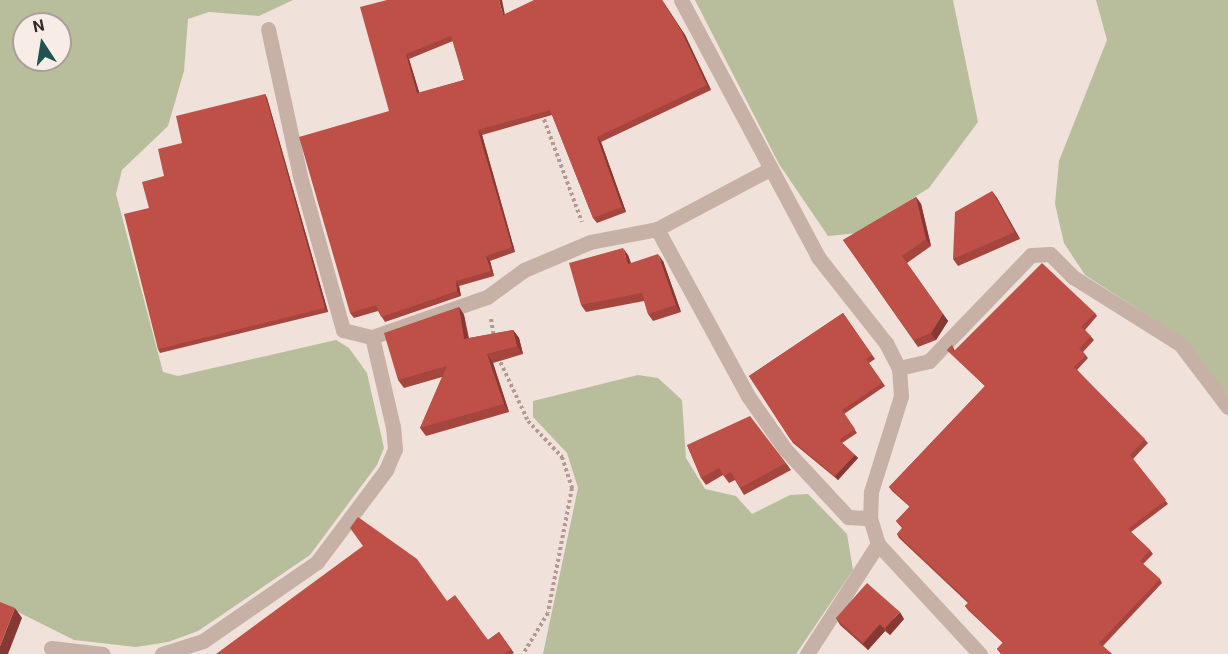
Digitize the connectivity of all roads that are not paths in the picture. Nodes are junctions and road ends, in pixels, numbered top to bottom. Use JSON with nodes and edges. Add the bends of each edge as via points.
{"nodes":[{"id":1,"x":681,"y":0,"type":"edge"},
{"id":2,"x":268,"y":29,"type":"dead end"},
{"id":3,"x":768,"y":170,"type":"junction"},
{"id":4,"x":657,"y":229,"type":"junction"},
{"id":5,"x":372,"y":337,"type":"junction"},
{"id":6,"x":899,"y":368,"type":"junction"},
{"id":7,"x":1228,"y":407,"type":"edge"},
{"id":8,"x":870,"y":518,"type":"junction"},
{"id":9,"x":878,"y":544,"type":"junction"},
{"id":10,"x":51,"y":648,"type":"dead end"},
{"id":11,"x":103,"y":654,"type":"edge"},
{"id":12,"x":162,"y":654,"type":"edge"},
{"id":13,"x":807,"y":654,"type":"edge"},
{"id":14,"x":980,"y":654,"type":"edge"}],
"edges":[{"from":1,"to":3,"type":"street"},
{"from":2,"to":5,"type":"street","via":[[300,176],[343,330]]},
{"from":3,"to":4,"type":"street"},
{"from":3,"to":6,"type":"street","via":[[818,257],[886,343]]},
{"from":4,"to":5,"type":"street","via":[[590,242],[524,270],[488,297]]},
{"from":4,"to":8,"type":"street","via":[[748,396],[785,450],[848,517]]},
{"from":5,"to":12,"type":"street","via":[[393,427],[394,449],[387,470],[317,562],[202,641]]},
{"from":6,"to":7,"type":"street","via":[[929,361],[1031,255],[1050,254],[1073,277],[1180,344]]},
{"from":6,"to":8,"type":"street","via":[[901,396],[871,492]]},
{"from":8,"to":9,"type":"street"},
{"from":9,"to":13,"type":"street"},
{"from":9,"to":14,"type":"street"},
{"from":10,"to":11,"type":"street"}]}
